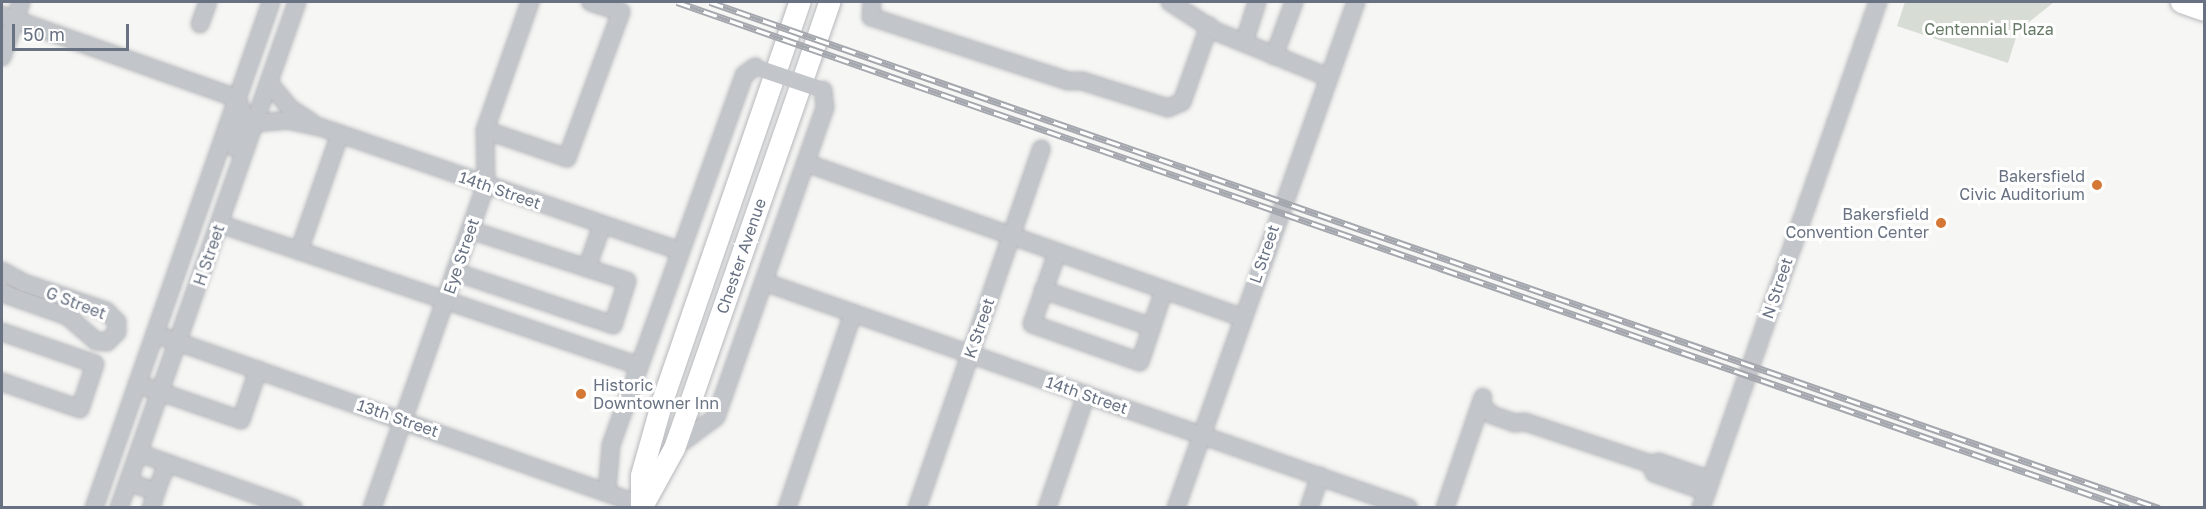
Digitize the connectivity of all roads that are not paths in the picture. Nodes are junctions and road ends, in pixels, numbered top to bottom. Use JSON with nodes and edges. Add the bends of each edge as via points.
{"nodes":[{"id":1,"x":21,"y":2,"type":"edge"},
{"id":2,"x":208,"y":2,"type":"edge"},
{"id":3,"x":271,"y":2,"type":"edge"},
{"id":4,"x":297,"y":2,"type":"edge"},
{"id":5,"x":530,"y":2,"type":"edge"},
{"id":6,"x":591,"y":2,"type":"edge"},
{"id":7,"x":799,"y":2,"type":"edge"},
{"id":8,"x":829,"y":2,"type":"edge"},
{"id":9,"x":872,"y":2,"type":"edge"},
{"id":10,"x":1170,"y":2,"type":"edge"},
{"id":11,"x":1257,"y":2,"type":"edge"},
{"id":12,"x":1294,"y":2,"type":"edge"},
{"id":13,"x":1356,"y":2,"type":"edge"},
{"id":14,"x":1878,"y":2,"type":"edge"},
{"id":15,"x":2181,"y":2,"type":"edge"},
{"id":16,"x":2205,"y":10,"type":"edge"},
{"id":17,"x":8,"y":18,"type":"edge"},
{"id":18,"x":200,"y":24,"type":"dead end"},
{"id":19,"x":1209,"y":27,"type":"junction"},
{"id":20,"x":1244,"y":43,"type":"junction"},
{"id":21,"x":1274,"y":56,"type":"junction"},
{"id":22,"x":2,"y":57,"type":"edge"},
{"id":23,"x":1328,"y":77,"type":"junction"},
{"id":24,"x":269,"y":83,"type":"junction"},
{"id":25,"x":237,"y":98,"type":"junction"},
{"id":26,"x":255,"y":123,"type":"junction"},
{"id":27,"x":320,"y":127,"type":"junction"},
{"id":28,"x":485,"y":130,"type":"junction"},
{"id":29,"x":340,"y":134,"type":"junction"},
{"id":30,"x":1041,"y":148,"type":"dead end"},
{"id":31,"x":806,"y":163,"type":"junction"},
{"id":32,"x":486,"y":185,"type":"junction"},
{"id":33,"x":221,"y":220,"type":"junction"},
{"id":34,"x":602,"y":225,"type":"junction"},
{"id":35,"x":470,"y":230,"type":"junction"},
{"id":36,"x":1011,"y":237,"type":"junction"},
{"id":37,"x":299,"y":251,"type":"junction"},
{"id":38,"x":680,"y":251,"type":"junction"},
{"id":39,"x":1057,"y":253,"type":"junction"},
{"id":40,"x":587,"y":268,"type":"junction"},
{"id":41,"x":2,"y":271,"type":"edge"},
{"id":42,"x":455,"y":272,"type":"junction"},
{"id":43,"x":764,"y":282,"type":"junction"},
{"id":44,"x":1043,"y":290,"type":"junction"},
{"id":45,"x":1164,"y":290,"type":"junction"},
{"id":46,"x":2,"y":293,"type":"edge"},
{"id":47,"x":446,"y":300,"type":"junction"},
{"id":48,"x":853,"y":313,"type":"junction"},
{"id":49,"x":1242,"y":317,"type":"junction"},
{"id":50,"x":1152,"y":327,"type":"junction"},
{"id":51,"x":2,"y":332,"type":"edge"},
{"id":52,"x":155,"y":334,"type":"junction"},
{"id":53,"x":178,"y":342,"type":"junction"},
{"id":54,"x":970,"y":355,"type":"junction"},
{"id":55,"x":639,"y":366,"type":"junction"},
{"id":56,"x":258,"y":370,"type":"junction"},
{"id":57,"x":2,"y":382,"type":"edge"},
{"id":58,"x":137,"y":384,"type":"junction"},
{"id":59,"x":160,"y":392,"type":"junction"},
{"id":60,"x":1086,"y":395,"type":"junction"},
{"id":61,"x":403,"y":420,"type":"junction"},
{"id":62,"x":1201,"y":435,"type":"junction"},
{"id":63,"x":674,"y":448,"type":"junction"},
{"id":64,"x":139,"y":453,"type":"junction"},
{"id":65,"x":167,"y":463,"type":"junction"},
{"id":66,"x":1320,"y":476,"type":"junction"},
{"id":67,"x":129,"y":482,"type":"junction"},
{"id":68,"x":607,"y":491,"type":"junction"},
{"id":69,"x":1706,"y":493,"type":"edge"},
{"id":70,"x":154,"y":500,"type":"edge"},
{"id":71,"x":641,"y":506,"type":"edge"},
{"id":72,"x":94,"y":507,"type":"edge"},
{"id":73,"x":119,"y":507,"type":"edge"},
{"id":74,"x":293,"y":507,"type":"edge"},
{"id":75,"x":372,"y":507,"type":"edge"},
{"id":76,"x":787,"y":507,"type":"edge"},
{"id":77,"x":917,"y":507,"type":"edge"},
{"id":78,"x":1047,"y":507,"type":"edge"},
{"id":79,"x":1176,"y":507,"type":"edge"},
{"id":80,"x":1309,"y":507,"type":"edge"},
{"id":81,"x":1409,"y":507,"type":"edge"},
{"id":82,"x":1445,"y":507,"type":"edge"}],
"edges":[{"from":1,"to":17,"type":"street"},
{"from":2,"to":18,"type":"street"},
{"from":3,"to":25,"type":"street","name":"H Street"},
{"from":4,"to":24,"type":"street","name":"H Street"},
{"from":5,"to":28,"type":"street","name":"Eye Street"},
{"from":6,"to":28,"type":"street","via":[[621,12],[567,158]]},
{"from":7,"to":71,"type":"main road","name":"Chester Avenue","via":[[662,401],[641,475]]},
{"from":8,"to":63,"type":"main road","name":"Chester Avenue"},
{"from":9,"to":19,"type":"street","via":[[871,17],[1068,81],[1082,81],[1167,108],[1182,102]]},
{"from":10,"to":19,"type":"street"},
{"from":11,"to":20,"type":"street"},
{"from":12,"to":21,"type":"street"},
{"from":13,"to":23,"type":"street","name":"L Street"},
{"from":14,"to":69,"type":"street","name":"N Street"},
{"from":15,"to":16,"type":"main road"},
{"from":17,"to":22,"type":"street"},
{"from":17,"to":25,"type":"street"},
{"from":19,"to":20,"type":"street"},
{"from":20,"to":21,"type":"street"},
{"from":21,"to":23,"type":"street"},
{"from":23,"to":49,"type":"street","name":"L Street"},
{"from":24,"to":26,"type":"street","name":"H Street"},
{"from":24,"to":27,"type":"street","name":"14th Street","via":[[291,109]]},
{"from":25,"to":33,"type":"street","via":[[244,116],[227,176]]},
{"from":25,"to":52,"type":"street","name":"H Street"},
{"from":26,"to":27,"type":"street","name":"14th Street","via":[[287,120]]},
{"from":26,"to":33,"type":"street","name":"H Street"},
{"from":27,"to":29,"type":"street","name":"14th Street"},
{"from":28,"to":32,"type":"street","name":"Eye Street"},
{"from":29,"to":32,"type":"street","name":"14th Street"},
{"from":29,"to":37,"type":"street"},
{"from":30,"to":36,"type":"street","name":"K Street"},
{"from":31,"to":36,"type":"street"},
{"from":31,"to":38,"type":"street","bridge":true,"via":[[825,108],[823,90],[756,67],[744,75]]},
{"from":31,"to":43,"type":"street"},
{"from":32,"to":34,"type":"street","name":"14th Street"},
{"from":32,"to":35,"type":"street","name":"Eye Street"},
{"from":33,"to":37,"type":"street"},
{"from":33,"to":53,"type":"street","name":"H Street"},
{"from":34,"to":38,"type":"street","name":"14th Street"},
{"from":34,"to":40,"type":"street"},
{"from":35,"to":40,"type":"street"},
{"from":35,"to":42,"type":"street","name":"Eye Street"},
{"from":36,"to":39,"type":"street"},
{"from":36,"to":54,"type":"street","name":"K Street"},
{"from":37,"to":47,"type":"street"},
{"from":38,"to":55,"type":"street"},
{"from":39,"to":44,"type":"street"},
{"from":39,"to":45,"type":"street"},
{"from":40,"to":42,"type":"street","via":[[627,281],[613,325]]},
{"from":41,"to":46,"type":"street","name":"G Street","via":[[24,283],[106,311],[117,322],[117,332],[107,342],[96,341],[67,316]]},
{"from":42,"to":47,"type":"street","name":"Eye Street"},
{"from":43,"to":48,"type":"street","name":"14th Street"},
{"from":43,"to":63,"type":"street","via":[[716,417]]},
{"from":44,"to":50,"type":"street"},
{"from":44,"to":50,"type":"street","via":[[1032,324],[1140,362]]},
{"from":45,"to":49,"type":"street"},
{"from":45,"to":50,"type":"street"},
{"from":47,"to":55,"type":"street"},
{"from":47,"to":61,"type":"street","name":"Eye Street"},
{"from":48,"to":54,"type":"street","name":"14th Street"},
{"from":48,"to":76,"type":"street"},
{"from":49,"to":62,"type":"street","name":"L Street"},
{"from":51,"to":57,"type":"street","via":[[95,364],[80,409]]},
{"from":52,"to":53,"type":"street","name":"13th Street"},
{"from":52,"to":58,"type":"street","name":"H Street"},
{"from":53,"to":56,"type":"street","name":"13th Street"},
{"from":53,"to":59,"type":"street","name":"H Street"},
{"from":54,"to":60,"type":"street","name":"14th Street"},
{"from":54,"to":77,"type":"street","name":"K Street"},
{"from":55,"to":68,"type":"street","via":[[611,445]]},
{"from":56,"to":59,"type":"street","via":[[241,420]]},
{"from":56,"to":61,"type":"street","name":"13th Street"},
{"from":58,"to":59,"type":"street"},
{"from":58,"to":72,"type":"street","name":"H Street"},
{"from":59,"to":64,"type":"street","name":"H Street"},
{"from":60,"to":62,"type":"street","name":"14th Street"},
{"from":60,"to":78,"type":"street"},
{"from":61,"to":68,"type":"street","name":"13th Street"},
{"from":61,"to":75,"type":"street","name":"Eye Street"},
{"from":62,"to":66,"type":"street","name":"14th Street"},
{"from":62,"to":79,"type":"street","name":"L Street"},
{"from":63,"to":71,"type":"main road","name":"Chester Avenue"},
{"from":64,"to":65,"type":"street"},
{"from":64,"to":67,"type":"street","name":"H Street"},
{"from":65,"to":70,"type":"street"},
{"from":65,"to":74,"type":"street"},
{"from":66,"to":80,"type":"street"},
{"from":66,"to":81,"type":"street","name":"14th Street"},
{"from":67,"to":70,"type":"street"},
{"from":67,"to":73,"type":"street","name":"H Street"},
{"from":68,"to":71,"type":"street","name":"13th Street"},
{"from":69,"to":82,"type":"street","via":[[1654,473],[1651,464],[1525,422],[1515,423],[1492,415],[1482,401]]}]}
